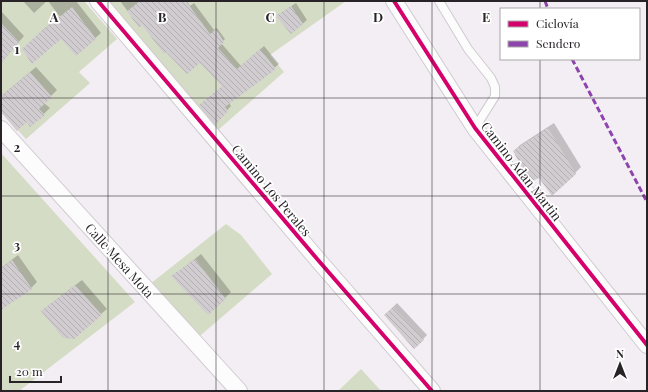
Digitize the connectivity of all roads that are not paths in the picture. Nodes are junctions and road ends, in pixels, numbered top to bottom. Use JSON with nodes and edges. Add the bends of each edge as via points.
{"nodes":[{"id":1,"x":98,"y":1,"type":"edge"},
{"id":2,"x":394,"y":1,"type":"edge"},
{"id":3,"x":439,"y":1,"type":"edge"},
{"id":4,"x":475,"y":128,"type":"junction"},
{"id":5,"x":1,"y":130,"type":"edge"},
{"id":6,"x":647,"y":346,"type":"edge"},
{"id":7,"x":239,"y":391,"type":"edge"},
{"id":8,"x":432,"y":391,"type":"edge"}],
"edges":[{"from":1,"to":8,"type":"street","name":"Camino Los Perales"},
{"from":2,"to":4,"type":"street","name":"Camino Adan Martin"},
{"from":3,"to":4,"type":"lane","via":[[496,87],[495,96]]},
{"from":4,"to":6,"type":"street","name":"Camino Adan Martin"},
{"from":5,"to":7,"type":"street","name":"Calle Mesa Mota"}]}
